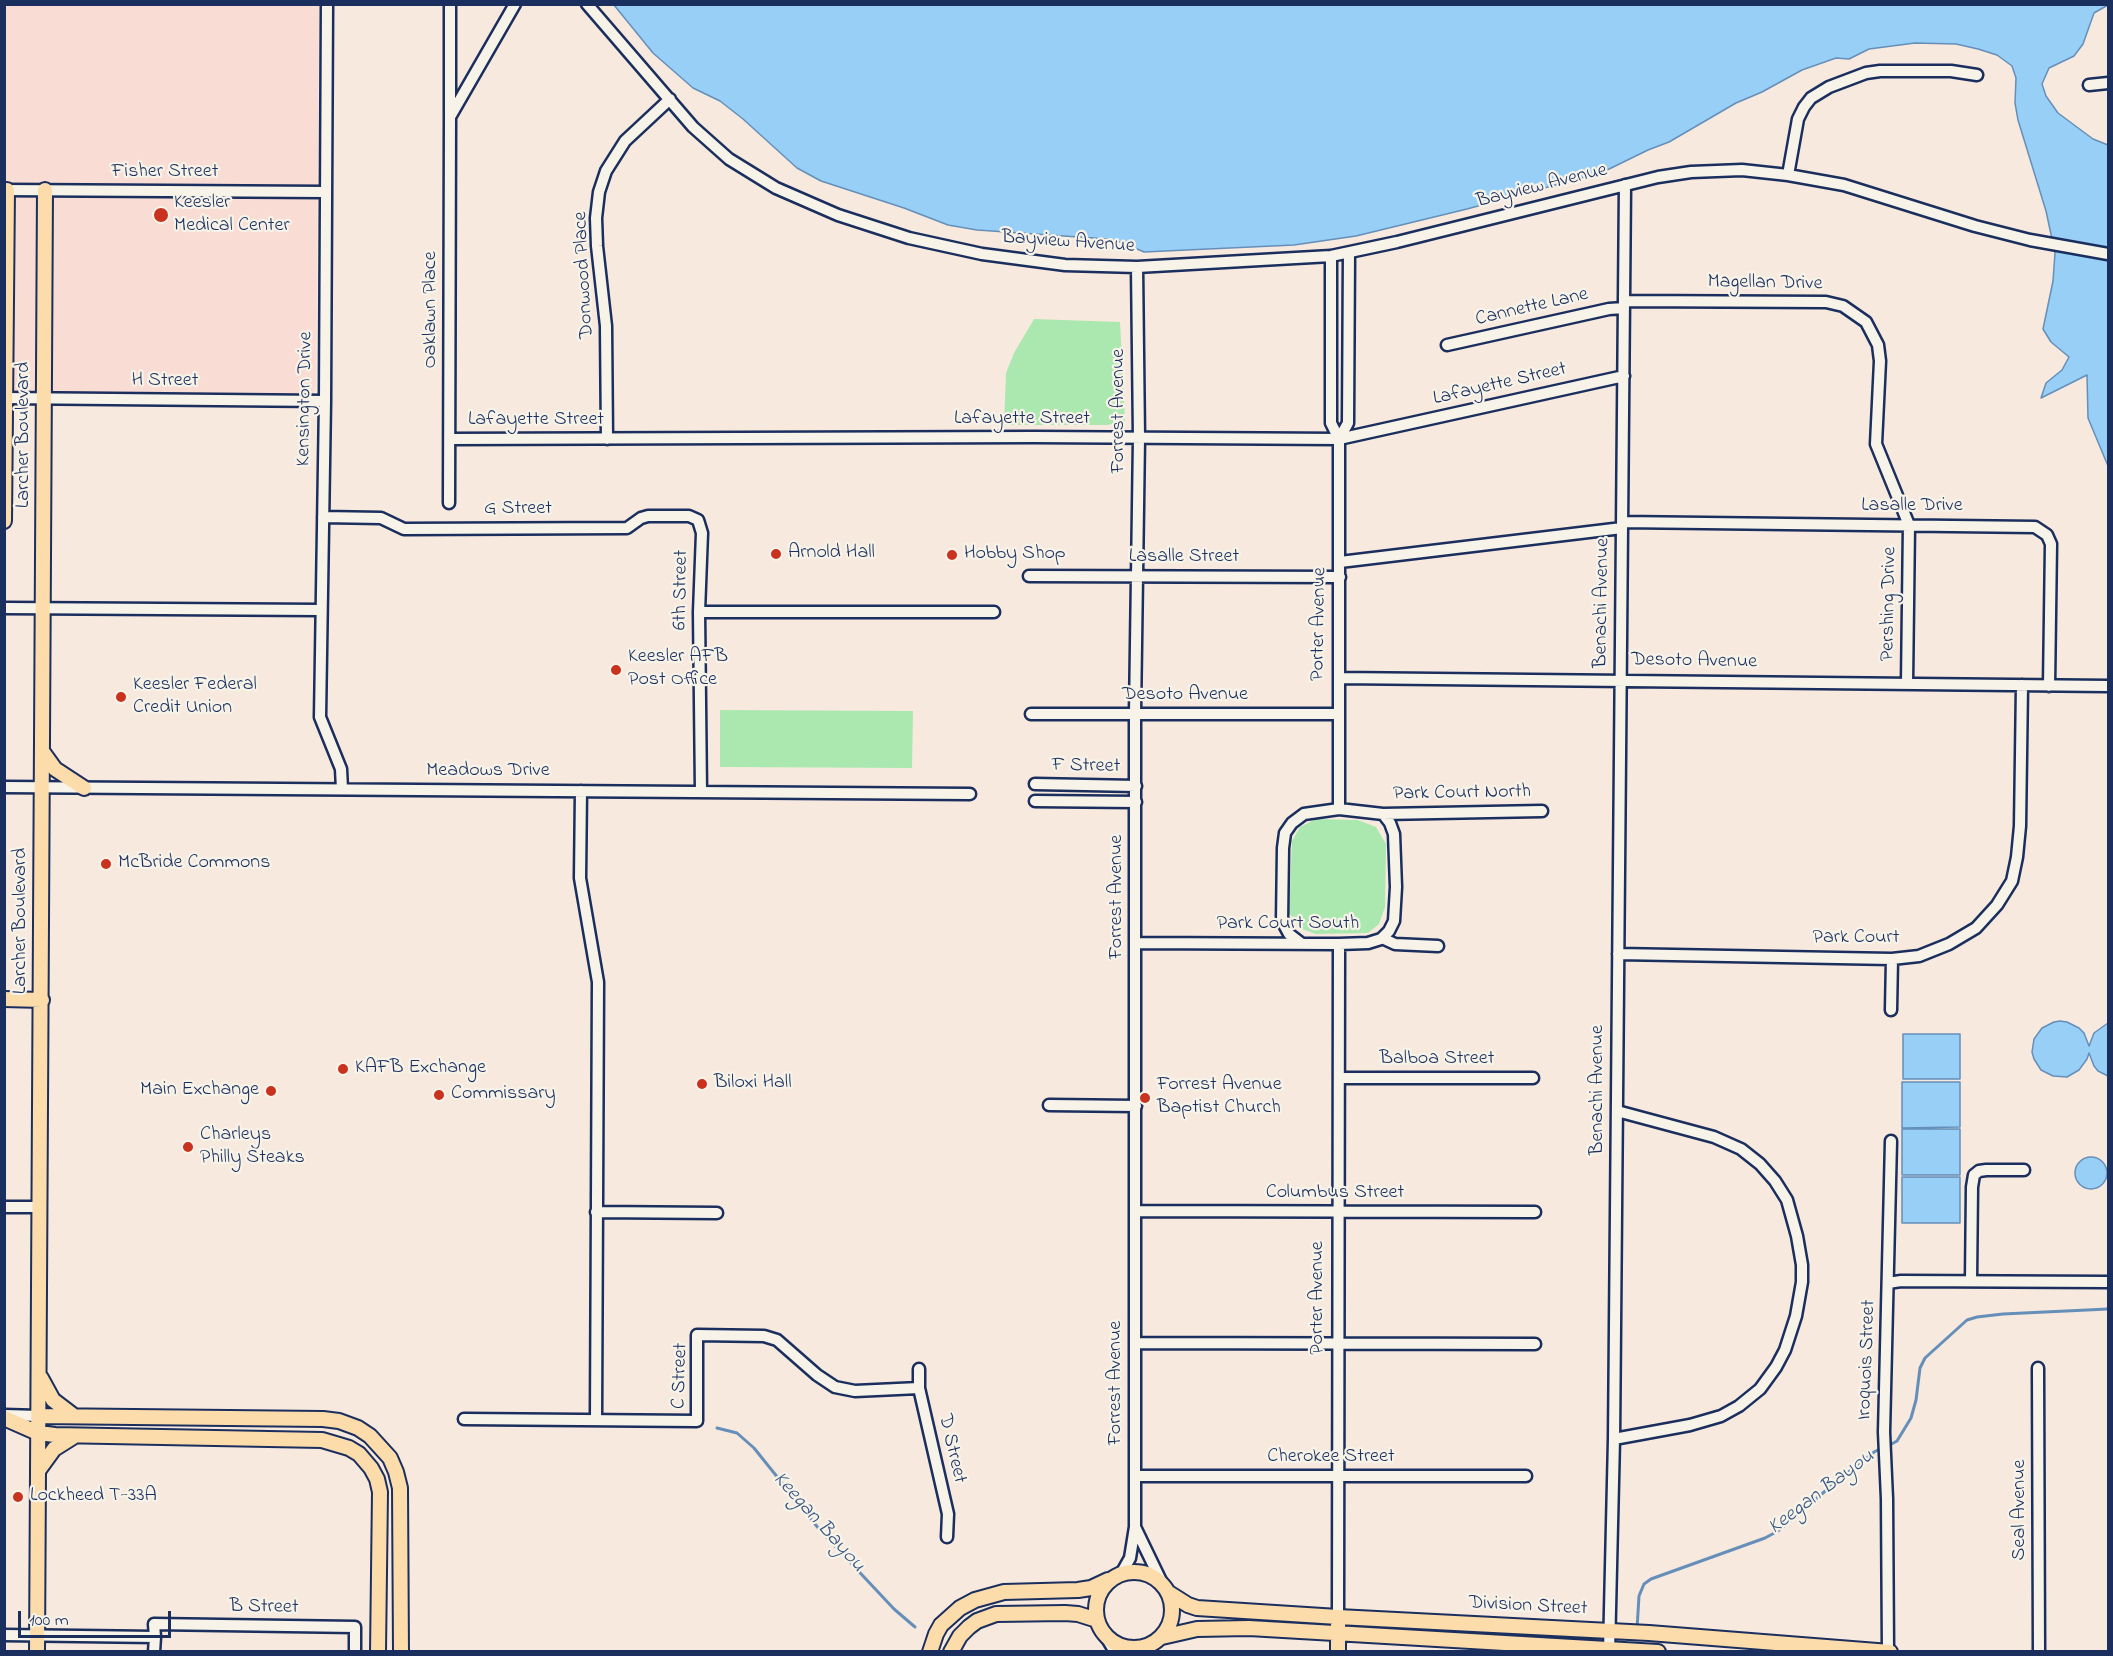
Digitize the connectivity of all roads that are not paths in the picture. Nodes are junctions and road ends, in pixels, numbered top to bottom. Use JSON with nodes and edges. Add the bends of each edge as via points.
{"nodes":[{"id":1,"x":327,"y":4,"type":"edge"},
{"id":2,"x":450,"y":4,"type":"edge"},
{"id":3,"x":515,"y":4,"type":"edge"},
{"id":4,"x":587,"y":4,"type":"edge"},
{"id":5,"x":1977,"y":75,"type":"dead end"},
{"id":6,"x":2109,"y":83,"type":"edge"},
{"id":7,"x":2089,"y":85,"type":"dead end"},
{"id":8,"x":670,"y":99,"type":"junction"},
{"id":9,"x":450,"y":117,"type":"junction"},
{"id":10,"x":1788,"y":175,"type":"junction"},
{"id":11,"x":1625,"y":185,"type":"junction"},
{"id":12,"x":6,"y":190,"type":"edge"},
{"id":13,"x":45,"y":190,"type":"junction"},
{"id":14,"x":326,"y":192,"type":"junction"},
{"id":15,"x":1349,"y":253,"type":"junction"},
{"id":16,"x":2109,"y":254,"type":"edge"},
{"id":17,"x":1331,"y":256,"type":"junction"},
{"id":18,"x":1137,"y":267,"type":"junction"},
{"id":19,"x":1624,"y":304,"type":"junction"},
{"id":20,"x":1447,"y":345,"type":"dead end"},
{"id":21,"x":1624,"y":376,"type":"junction"},
{"id":22,"x":5,"y":398,"type":"edge"},
{"id":23,"x":44,"y":399,"type":"junction"},
{"id":24,"x":325,"y":401,"type":"junction"},
{"id":25,"x":1139,"y":438,"type":"junction"},
{"id":26,"x":450,"y":439,"type":"junction"},
{"id":27,"x":607,"y":439,"type":"junction"},
{"id":28,"x":1339,"y":439,"type":"junction"},
{"id":29,"x":449,"y":503,"type":"dead end"},
{"id":30,"x":323,"y":517,"type":"junction"},
{"id":31,"x":4,"y":520,"type":"edge"},
{"id":32,"x":1622,"y":525,"type":"junction"},
{"id":33,"x":1909,"y":525,"type":"junction"},
{"id":34,"x":702,"y":533,"type":"joint"},
{"id":35,"x":1341,"y":562,"type":"junction"},
{"id":36,"x":1137,"y":575,"type":"junction"},
{"id":37,"x":1029,"y":576,"type":"dead end"},
{"id":38,"x":1340,"y":577,"type":"junction"},
{"id":39,"x":4,"y":608,"type":"edge"},
{"id":40,"x":43,"y":608,"type":"junction"},
{"id":41,"x":321,"y":610,"type":"junction"},
{"id":42,"x":699,"y":612,"type":"junction"},
{"id":43,"x":994,"y":612,"type":"dead end"},
{"id":44,"x":1339,"y":678,"type":"junction"},
{"id":45,"x":1620,"y":680,"type":"junction"},
{"id":46,"x":1907,"y":683,"type":"junction"},
{"id":47,"x":2022,"y":685,"type":"junction"},
{"id":48,"x":2049,"y":686,"type":"junction"},
{"id":49,"x":2109,"y":686,"type":"edge"},
{"id":50,"x":1135,"y":713,"type":"junction"},
{"id":51,"x":1031,"y":714,"type":"dead end"},
{"id":52,"x":1339,"y":714,"type":"junction"},
{"id":53,"x":42,"y":751,"type":"junction"},
{"id":54,"x":1035,"y":784,"type":"dead end"},
{"id":55,"x":1136,"y":786,"type":"junction"},
{"id":56,"x":4,"y":787,"type":"edge"},
{"id":57,"x":41,"y":788,"type":"junction"},
{"id":58,"x":84,"y":788,"type":"junction"},
{"id":59,"x":342,"y":789,"type":"junction"},
{"id":60,"x":581,"y":791,"type":"junction"},
{"id":61,"x":701,"y":792,"type":"junction"},
{"id":62,"x":970,"y":794,"type":"dead end"},
{"id":63,"x":1035,"y":801,"type":"dead end"},
{"id":64,"x":1136,"y":802,"type":"junction"},
{"id":65,"x":1339,"y":809,"type":"junction"},
{"id":66,"x":1542,"y":811,"type":"dead end"},
{"id":67,"x":1383,"y":814,"type":"junction"},
{"id":68,"x":1382,"y":938,"type":"junction"},
{"id":69,"x":1135,"y":943,"type":"junction"},
{"id":70,"x":1302,"y":944,"type":"junction"},
{"id":71,"x":1339,"y":944,"type":"junction"},
{"id":72,"x":1438,"y":946,"type":"dead end"},
{"id":73,"x":1618,"y":954,"type":"junction"},
{"id":74,"x":1892,"y":959,"type":"junction"},
{"id":75,"x":4,"y":999,"type":"edge"},
{"id":76,"x":42,"y":1000,"type":"junction"},
{"id":77,"x":1891,"y":1010,"type":"dead end"},
{"id":78,"x":1340,"y":1078,"type":"junction"},
{"id":79,"x":1533,"y":1078,"type":"dead end"},
{"id":80,"x":1048,"y":1105,"type":"dead end"},
{"id":81,"x":1136,"y":1106,"type":"junction"},
{"id":82,"x":1617,"y":1111,"type":"junction"},
{"id":83,"x":1891,"y":1141,"type":"dead end"},
{"id":84,"x":2024,"y":1170,"type":"dead end"},
{"id":85,"x":4,"y":1207,"type":"edge"},
{"id":86,"x":40,"y":1208,"type":"junction"},
{"id":87,"x":1135,"y":1211,"type":"junction"},
{"id":88,"x":596,"y":1212,"type":"junction"},
{"id":89,"x":1339,"y":1212,"type":"junction"},
{"id":90,"x":1535,"y":1212,"type":"dead end"},
{"id":91,"x":717,"y":1213,"type":"dead end"},
{"id":92,"x":1971,"y":1280,"type":"junction"},
{"id":93,"x":2109,"y":1282,"type":"edge"},
{"id":94,"x":1888,"y":1283,"type":"junction"},
{"id":95,"x":1136,"y":1343,"type":"junction"},
{"id":96,"x":1339,"y":1344,"type":"junction"},
{"id":97,"x":1535,"y":1344,"type":"dead end"},
{"id":98,"x":2038,"y":1368,"type":"dead end"},
{"id":99,"x":919,"y":1369,"type":"dead end"},
{"id":100,"x":39,"y":1372,"type":"junction"},
{"id":101,"x":919,"y":1388,"type":"junction"},
{"id":102,"x":39,"y":1416,"type":"junction"},
{"id":103,"x":74,"y":1416,"type":"junction"},
{"id":104,"x":4,"y":1417,"type":"edge"},
{"id":105,"x":464,"y":1419,"type":"dead end"},
{"id":106,"x":596,"y":1420,"type":"junction"},
{"id":107,"x":38,"y":1433,"type":"junction"},
{"id":108,"x":75,"y":1436,"type":"junction"},
{"id":109,"x":1614,"y":1439,"type":"junction"},
{"id":110,"x":38,"y":1471,"type":"junction"},
{"id":111,"x":1135,"y":1476,"type":"junction"},
{"id":112,"x":1338,"y":1476,"type":"junction"},
{"id":113,"x":1526,"y":1476,"type":"dead end"},
{"id":114,"x":1135,"y":1527,"type":"junction"},
{"id":115,"x":947,"y":1537,"type":"dead end"},
{"id":116,"x":1117,"y":1576,"type":"junction"},
{"id":117,"x":1165,"y":1588,"type":"junction"},
{"id":118,"x":1338,"y":1617,"type":"junction"},
{"id":119,"x":1097,"y":1620,"type":"junction"},
{"id":120,"x":1610,"y":1631,"type":"junction"},
{"id":121,"x":1338,"y":1633,"type":"junction"},
{"id":122,"x":4,"y":1635,"type":"edge"},
{"id":123,"x":38,"y":1636,"type":"junction"},
{"id":124,"x":155,"y":1636,"type":"junction"},
{"id":125,"x":1106,"y":1637,"type":"junction"},
{"id":126,"x":1153,"y":1644,"type":"edge"},
{"id":127,"x":1485,"y":1647,"type":"edge"},
{"id":128,"x":1609,"y":1650,"type":"edge"},
{"id":129,"x":1644,"y":1651,"type":"edge"},
{"id":130,"x":1889,"y":1651,"type":"edge"},
{"id":131,"x":37,"y":1652,"type":"edge"},
{"id":132,"x":154,"y":1652,"type":"edge"},
{"id":133,"x":355,"y":1652,"type":"edge"},
{"id":134,"x":378,"y":1652,"type":"edge"},
{"id":135,"x":401,"y":1652,"type":"edge"},
{"id":136,"x":930,"y":1652,"type":"edge"},
{"id":137,"x":951,"y":1652,"type":"edge"},
{"id":138,"x":1115,"y":1652,"type":"edge"},
{"id":139,"x":1338,"y":1652,"type":"edge"},
{"id":140,"x":1658,"y":1652,"type":"edge"},
{"id":141,"x":2039,"y":1652,"type":"edge"}],
"edges":[{"from":1,"to":14,"type":"street","name":"Kensington Drive"},
{"from":2,"to":9,"type":"street","name":"Oaklawn Place"},
{"from":3,"to":9,"type":"street","name":"Oaklawn Place"},
{"from":4,"to":8,"type":"street","name":"Bayview Avenue"},
{"from":5,"to":10,"type":"street","via":[[1880,71],[1829,87],[1811,98],[1798,119]]},
{"from":6,"to":7,"type":"street"},
{"from":8,"to":18,"type":"street","name":"Bayview Avenue","via":[[693,127],[729,159],[776,188],[838,215],[909,238],[982,254],[1065,265]]},
{"from":8,"to":27,"type":"street","name":"Donwood Place","via":[[625,141],[606,171],[599,192],[596,218],[606,326]]},
{"from":9,"to":26,"type":"street","name":"Oaklawn Place"},
{"from":10,"to":11,"type":"street","name":"Bayview Avenue","via":[[1718,170],[1674,174]]},
{"from":10,"to":16,"type":"street","via":[[1844,185],[2030,240]]},
{"from":11,"to":15,"type":"street","name":"Bayview Avenue"},
{"from":11,"to":19,"type":"street","name":"Benachi Avenue"},
{"from":12,"to":13,"type":"street","name":"Fisher Street"},
{"from":12,"to":22,"type":"main road","name":"Larcher Boulevard"},
{"from":13,"to":14,"type":"street","name":"Fisher Street"},
{"from":13,"to":23,"type":"main road","name":"Larcher Boulevard"},
{"from":14,"to":24,"type":"street","name":"Kensington Drive"},
{"from":15,"to":17,"type":"street","name":"Bayview Avenue"},
{"from":15,"to":28,"type":"street","name":"Porter Avenue","via":[[1348,423]]},
{"from":17,"to":18,"type":"street","name":"Bayview Avenue"},
{"from":17,"to":28,"type":"street","name":"Porter Avenue","via":[[1331,423]]},
{"from":18,"to":25,"type":"street","name":"Forrest Avenue"},
{"from":19,"to":20,"type":"street","name":"Cannette Lane"},
{"from":19,"to":21,"type":"street","name":"Benachi Avenue"},
{"from":19,"to":33,"type":"street","name":"Magellan Drive","via":[[1826,302],[1855,312],[1866,322],[1878,345],[1881,361],[1876,444]]},
{"from":21,"to":28,"type":"street","name":"Lafayette Street"},
{"from":21,"to":32,"type":"street","name":"Benachi Avenue"},
{"from":22,"to":23,"type":"street","name":"H Street"},
{"from":22,"to":31,"type":"main road","name":"Larcher Boulevard"},
{"from":23,"to":24,"type":"street","name":"H Street"},
{"from":23,"to":40,"type":"main road","name":"Larcher Boulevard"},
{"from":24,"to":30,"type":"street","name":"Kensington Drive"},
{"from":25,"to":27,"type":"street","name":"Lafayette Street"},
{"from":25,"to":28,"type":"street","name":"Lafayette Street"},
{"from":25,"to":36,"type":"street","name":"Forrest Avenue"},
{"from":26,"to":27,"type":"street","name":"Lafayette Street"},
{"from":26,"to":29,"type":"street","name":"Oaklawn Place"},
{"from":28,"to":35,"type":"street","name":"Porter Avenue"},
{"from":30,"to":34,"type":"street","name":"G Street","via":[[381,518],[404,529],[416,529],[627,528],[648,516],[689,516],[698,520]]},
{"from":30,"to":41,"type":"street","name":"Kensington Drive"},
{"from":32,"to":33,"type":"street","name":"Lasalle Drive"},
{"from":32,"to":35,"type":"street"},
{"from":32,"to":45,"type":"street","name":"Benachi Avenue"},
{"from":33,"to":46,"type":"street","name":"Pershing Drive"},
{"from":33,"to":48,"type":"street","name":"Lasalle Drive","via":[[2026,525],[2047,535],[2051,544]]},
{"from":34,"to":42,"type":"street","name":"6th Street"},
{"from":35,"to":38,"type":"street","name":"Porter Avenue"},
{"from":36,"to":37,"type":"street","name":"Lasalle Street"},
{"from":36,"to":38,"type":"street","name":"Lasalle Street"},
{"from":36,"to":50,"type":"street","name":"Forrest Avenue"},
{"from":38,"to":44,"type":"street","name":"Porter Avenue"},
{"from":39,"to":40,"type":"street"},
{"from":40,"to":41,"type":"street"},
{"from":40,"to":53,"type":"main road","name":"Larcher Boulevard"},
{"from":41,"to":59,"type":"street","name":"Kensington Drive","via":[[320,717],[341,769]]},
{"from":42,"to":43,"type":"street"},
{"from":42,"to":61,"type":"street","name":"6th Street"},
{"from":44,"to":45,"type":"street","name":"Desoto Avenue"},
{"from":44,"to":52,"type":"street","name":"Porter Avenue"},
{"from":45,"to":46,"type":"street","name":"Desoto Avenue"},
{"from":45,"to":73,"type":"street","name":"Benachi Avenue"},
{"from":46,"to":47,"type":"street","name":"Desoto Avenue"},
{"from":47,"to":48,"type":"street","name":"Desoto Avenue"},
{"from":47,"to":74,"type":"street","name":"Park Court","via":[[2020,826],[2012,880],[1976,928],[1919,956]]},
{"from":48,"to":49,"type":"street","name":"Desoto Avenue"},
{"from":50,"to":51,"type":"street","name":"Desoto Avenue"},
{"from":50,"to":52,"type":"street","name":"Desoto Avenue"},
{"from":50,"to":55,"type":"street","name":"Forrest Avenue"},
{"from":52,"to":65,"type":"street","name":"Porter Avenue"},
{"from":53,"to":57,"type":"main road","name":"Larcher Boulevard"},
{"from":53,"to":58,"type":"main road","via":[[55,769]]},
{"from":54,"to":55,"type":"street","name":"F Street"},
{"from":55,"to":64,"type":"street","name":"Forrest Avenue"},
{"from":56,"to":57,"type":"street","name":"Meadows Drive"},
{"from":57,"to":58,"type":"street","name":"Meadows Drive"},
{"from":57,"to":76,"type":"main road","name":"Larcher Boulevard"},
{"from":58,"to":59,"type":"street","name":"Meadows Drive"},
{"from":59,"to":60,"type":"street","name":"Meadows Drive"},
{"from":60,"to":61,"type":"street","name":"Meadows Drive"},
{"from":60,"to":88,"type":"street","via":[[580,878],[598,982]]},
{"from":61,"to":62,"type":"street","name":"Meadows Drive"},
{"from":63,"to":64,"type":"street","name":"F Street"},
{"from":64,"to":69,"type":"street","name":"Forrest Avenue"},
{"from":65,"to":67,"type":"street","name":"Park Court North"},
{"from":65,"to":70,"type":"street","name":"Park Court North","via":[[1304,814],[1285,833],[1282,921],[1289,934]]},
{"from":66,"to":67,"type":"street","name":"Park Court North"},
{"from":67,"to":68,"type":"street","name":"Park Court North","via":[[1394,834],[1396,887],[1394,921]]},
{"from":68,"to":71,"type":"street","name":"Park Court South","via":[[1368,943]]},
{"from":68,"to":72,"type":"street","name":"Park Court South","via":[[1395,944]]},
{"from":69,"to":70,"type":"street","name":"Park Court South"},
{"from":69,"to":81,"type":"street","name":"Forrest Avenue"},
{"from":70,"to":71,"type":"street","name":"Park Court South"},
{"from":71,"to":78,"type":"street","name":"Porter Avenue"},
{"from":73,"to":74,"type":"street","name":"Park Court"},
{"from":73,"to":82,"type":"street","name":"Benachi Avenue"},
{"from":74,"to":77,"type":"street"},
{"from":75,"to":76,"type":"main road"},
{"from":76,"to":86,"type":"main road","name":"Larcher Boulevard"},
{"from":78,"to":79,"type":"street","name":"Balboa Street"},
{"from":78,"to":89,"type":"street","name":"Porter Avenue"},
{"from":80,"to":81,"type":"street"},
{"from":81,"to":87,"type":"street","name":"Forrest Avenue"},
{"from":82,"to":109,"type":"street","name":"Benachi Avenue"},
{"from":82,"to":109,"type":"street","via":[[1714,1137],[1741,1149],[1760,1164],[1786,1200],[1797,1236],[1802,1274],[1796,1316],[1785,1350],[1760,1389],[1721,1416]]},
{"from":83,"to":94,"type":"street","name":"Iroquois Street"},
{"from":84,"to":92,"type":"street","via":[[1986,1170],[1974,1175]]},
{"from":85,"to":86,"type":"street"},
{"from":86,"to":100,"type":"main road","name":"Larcher Boulevard"},
{"from":87,"to":89,"type":"street","name":"Columbus Street"},
{"from":87,"to":95,"type":"street","name":"Forrest Avenue"},
{"from":88,"to":91,"type":"street"},
{"from":88,"to":106,"type":"street"},
{"from":89,"to":90,"type":"street","name":"Columbus Street"},
{"from":89,"to":96,"type":"street","name":"Porter Avenue"},
{"from":92,"to":93,"type":"street"},
{"from":92,"to":94,"type":"street"},
{"from":94,"to":130,"type":"street","name":"Iroquois Street","via":[[1884,1432]]},
{"from":95,"to":96,"type":"street"},
{"from":95,"to":111,"type":"street","name":"Forrest Avenue"},
{"from":96,"to":97,"type":"street"},
{"from":96,"to":112,"type":"street","name":"Porter Avenue"},
{"from":98,"to":141,"type":"street","name":"Seal Avenue"},
{"from":99,"to":101,"type":"street","name":"D Street"},
{"from":100,"to":102,"type":"main road","name":"Larcher Boulevard"},
{"from":100,"to":103,"type":"main road","via":[[48,1394]]},
{"from":101,"to":106,"type":"street","name":"C Street","via":[[855,1391],[835,1387],[777,1340],[756,1335],[697,1335],[697,1421]]},
{"from":101,"to":115,"type":"street","name":"D Street","via":[[948,1514]]},
{"from":102,"to":103,"type":"main road"},
{"from":102,"to":104,"type":"street"},
{"from":102,"to":107,"type":"main road","name":"Larcher Boulevard"},
{"from":103,"to":135,"type":"main road","via":[[323,1419],[339,1421],[370,1436],[390,1458],[400,1488]]},
{"from":104,"to":107,"type":"main road"},
{"from":105,"to":106,"type":"street","name":"C Street"},
{"from":107,"to":108,"type":"main road"},
{"from":107,"to":110,"type":"main road","name":"Larcher Boulevard"},
{"from":108,"to":110,"type":"main road","via":[[54,1449]]},
{"from":108,"to":134,"type":"main road","via":[[322,1440],[359,1454],[371,1468],[380,1492]]},
{"from":109,"to":120,"type":"street","name":"Benachi Avenue"},
{"from":110,"to":123,"type":"main road","name":"Larcher Boulevard"},
{"from":111,"to":112,"type":"street","name":"Cherokee Street"},
{"from":111,"to":114,"type":"street","name":"Forrest Avenue"},
{"from":112,"to":113,"type":"street","name":"Cherokee Street"},
{"from":112,"to":118,"type":"street","name":"Porter Avenue"},
{"from":114,"to":116,"type":"street","name":"Forrest Avenue","via":[[1130,1558]]},
{"from":114,"to":117,"type":"street","name":"Forrest Avenue"},
{"from":116,"to":117,"type":"main road","via":[[1143,1573]]},
{"from":116,"to":119,"type":"main road","via":[[1098,1596]]},
{"from":116,"to":136,"type":"main road","via":[[1078,1590],[989,1594],[960,1608],[941,1625]]},
{"from":117,"to":118,"type":"main road","name":"Division Street","via":[[1197,1608]]},
{"from":117,"to":126,"type":"main road","via":[[1172,1616],[1167,1630]]},
{"from":118,"to":120,"type":"main road","name":"Division Street"},
{"from":118,"to":121,"type":"main road","name":"Porter Avenue"},
{"from":119,"to":125,"type":"main road"},
{"from":119,"to":137,"type":"main road","via":[[1078,1614],[996,1614],[977,1621],[960,1636]]},
{"from":120,"to":128,"type":"street","name":"Benachi Avenue"},
{"from":120,"to":130,"type":"main road","name":"Division Street"},
{"from":121,"to":126,"type":"main road","name":"Division Street","via":[[1214,1627]]},
{"from":121,"to":127,"type":"main road","name":"Division Street"},
{"from":121,"to":139,"type":"main road","name":"Porter Avenue"},
{"from":122,"to":123,"type":"street"},
{"from":123,"to":124,"type":"street"},
{"from":123,"to":131,"type":"main road","name":"Larcher Boulevard"},
{"from":124,"to":132,"type":"street"},
{"from":124,"to":133,"type":"street","name":"B Street","via":[[154,1624],[355,1627]]},
{"from":125,"to":126,"type":"main road","via":[[1127,1648]]},
{"from":125,"to":138,"type":"street"},
{"from":127,"to":128,"type":"main road","name":"Division Street"},
{"from":128,"to":129,"type":"main road","name":"Division Street"},
{"from":129,"to":140,"type":"main road","name":"Division Street"}]}
